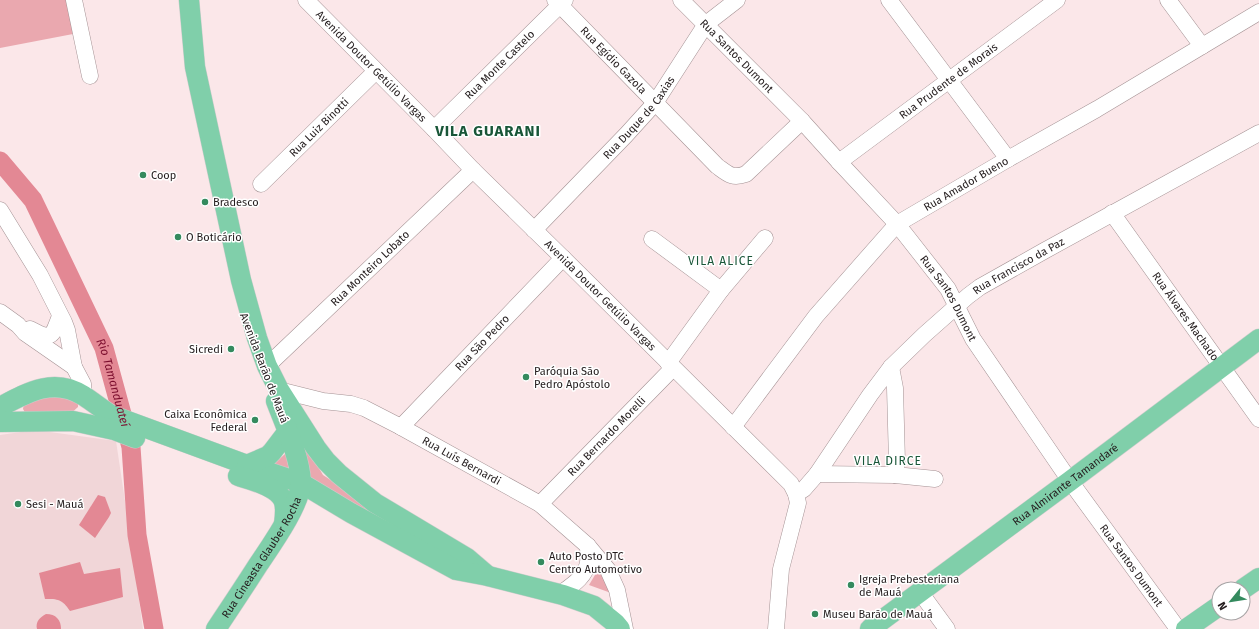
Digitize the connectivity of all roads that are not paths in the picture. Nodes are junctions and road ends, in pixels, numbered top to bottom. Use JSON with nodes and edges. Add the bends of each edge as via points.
{"nodes":[{"id":1,"x":74,"y":0,"type":"edge"},
{"id":2,"x":179,"y":0,"type":"edge"},
{"id":3,"x":189,"y":0,"type":"edge"},
{"id":4,"x":306,"y":0,"type":"edge"},
{"id":5,"x":681,"y":0,"type":"edge"},
{"id":6,"x":737,"y":0,"type":"edge"},
{"id":7,"x":889,"y":0,"type":"edge"},
{"id":8,"x":1057,"y":0,"type":"edge"},
{"id":9,"x":1168,"y":0,"type":"edge"},
{"id":10,"x":560,"y":2,"type":"edge"},
{"id":11,"x":1259,"y":12,"type":"edge"},
{"id":12,"x":706,"y":24,"type":"junction"},
{"id":13,"x":1202,"y":46,"type":"junction"},
{"id":14,"x":376,"y":71,"type":"junction"},
{"id":15,"x":90,"y":76,"type":"dead end"},
{"id":16,"x":949,"y":80,"type":"junction"},
{"id":17,"x":655,"y":102,"type":"junction"},
{"id":18,"x":802,"y":121,"type":"junction"},
{"id":19,"x":434,"y":129,"type":"junction"},
{"id":20,"x":1259,"y":133,"type":"edge"},
{"id":21,"x":1008,"y":159,"type":"junction"},
{"id":22,"x":839,"y":162,"type":"junction"},
{"id":23,"x":473,"y":170,"type":"junction"},
{"id":24,"x":261,"y":184,"type":"dead end"},
{"id":25,"x":0,"y":210,"type":"edge"},
{"id":26,"x":1112,"y":213,"type":"junction"},
{"id":27,"x":897,"y":224,"type":"junction"},
{"id":28,"x":534,"y":230,"type":"junction"},
{"id":29,"x":765,"y":238,"type":"dead end"},
{"id":30,"x":652,"y":239,"type":"dead end"},
{"id":31,"x":563,"y":258,"type":"junction"},
{"id":32,"x":721,"y":290,"type":"junction"},
{"id":33,"x":956,"y":306,"type":"junction"},
{"id":34,"x":0,"y":312,"type":"edge"},
{"id":35,"x":60,"y":316,"type":"junction"},
{"id":36,"x":18,"y":325,"type":"junction"},
{"id":37,"x":1259,"y":339,"type":"edge"},
{"id":38,"x":267,"y":366,"type":"junction"},
{"id":39,"x":670,"y":366,"type":"junction"},
{"id":40,"x":1222,"y":366,"type":"junction"},
{"id":41,"x":74,"y":367,"type":"junction"},
{"id":42,"x":891,"y":367,"type":"junction"},
{"id":43,"x":279,"y":390,"type":"junction"},
{"id":44,"x":84,"y":396,"type":"junction"},
{"id":45,"x":323,"y":401,"type":"junction"},
{"id":46,"x":8,"y":403,"type":"edge"},
{"id":47,"x":1259,"y":418,"type":"edge"},
{"id":48,"x":23,"y":421,"type":"junction"},
{"id":49,"x":74,"y":421,"type":"junction"},
{"id":50,"x":0,"y":422,"type":"edge"},
{"id":51,"x":112,"y":423,"type":"junction"},
{"id":52,"x":401,"y":427,"type":"junction"},
{"id":53,"x":733,"y":427,"type":"junction"},
{"id":54,"x":296,"y":430,"type":"junction"},
{"id":55,"x":144,"y":434,"type":"junction"},
{"id":56,"x":247,"y":465,"type":"junction"},
{"id":57,"x":817,"y":474,"type":"junction"},
{"id":58,"x":895,"y":475,"type":"junction"},
{"id":59,"x":935,"y":478,"type":"dead end"},
{"id":60,"x":1070,"y":481,"type":"junction"},
{"id":61,"x":301,"y":483,"type":"junction"},
{"id":62,"x":796,"y":494,"type":"junction"},
{"id":63,"x":540,"y":504,"type":"junction"},
{"id":64,"x":351,"y":513,"type":"junction"},
{"id":65,"x":287,"y":519,"type":"junction"},
{"id":66,"x":588,"y":546,"type":"junction"},
{"id":67,"x":488,"y":576,"type":"junction"},
{"id":68,"x":920,"y":592,"type":"junction"},
{"id":69,"x":560,"y":594,"type":"junction"},
{"id":70,"x":1211,"y":612,"type":"edge"},
{"id":71,"x":216,"y":629,"type":"edge"},
{"id":72,"x":620,"y":629,"type":"edge"},
{"id":73,"x":625,"y":629,"type":"edge"},
{"id":74,"x":776,"y":629,"type":"edge"},
{"id":75,"x":870,"y":629,"type":"edge"},
{"id":76,"x":947,"y":629,"type":"edge"},
{"id":77,"x":1178,"y":629,"type":"edge"},
{"id":78,"x":1186,"y":629,"type":"edge"}],
"edges":[{"from":1,"to":15,"type":"street"},
{"from":2,"to":54,"type":"main road","name":"Avenida Barão de Mauá","via":[[187,60],[235,282],[252,341]]},
{"from":3,"to":38,"type":"main road","name":"Avenida Barão de Mauá","via":[[195,67],[248,309]]},
{"from":4,"to":14,"type":"street","name":"Avenida Doutor Getúlio Vargas"},
{"from":5,"to":12,"type":"street","name":"Rua Santos Dumont"},
{"from":6,"to":12,"type":"street","name":"Rua Duque de Caxias"},
{"from":7,"to":16,"type":"street"},
{"from":8,"to":16,"type":"street","name":"Rua Prudente de Morais"},
{"from":9,"to":13,"type":"street"},
{"from":10,"to":17,"type":"street","name":"Rua Egídio Gazola"},
{"from":10,"to":19,"type":"street","name":"Rua Monte Castelo"},
{"from":11,"to":13,"type":"street","name":"Rua Amador Bueno"},
{"from":12,"to":17,"type":"street","name":"Rua Duque de Caxias"},
{"from":12,"to":18,"type":"street","name":"Rua Santos Dumont"},
{"from":13,"to":21,"type":"street","name":"Rua Amador Bueno"},
{"from":14,"to":19,"type":"street","name":"Avenida Doutor Getúlio Vargas"},
{"from":14,"to":24,"type":"street","name":"Rua Luiz Binotti"},
{"from":16,"to":21,"type":"street"},
{"from":16,"to":22,"type":"street","name":"Rua Prudente de Morais"},
{"from":17,"to":18,"type":"street","name":"Rua Egídio Gazola","via":[[717,166],[731,176],[738,177],[746,174]]},
{"from":17,"to":28,"type":"street","name":"Rua Duque de Caxias","via":[[626,136]]},
{"from":18,"to":22,"type":"street","name":"Rua Santos Dumont"},
{"from":19,"to":23,"type":"street","name":"Avenida Doutor Getúlio Vargas"},
{"from":20,"to":26,"type":"street","name":"Rua Francisco da Paz"},
{"from":21,"to":27,"type":"street","name":"Rua Amador Bueno"},
{"from":22,"to":27,"type":"street","name":"Rua Santos Dumont"},
{"from":23,"to":28,"type":"street","name":"Avenida Doutor Getúlio Vargas"},
{"from":23,"to":38,"type":"street","name":"Rua Monteiro Lobato"},
{"from":25,"to":35,"type":"street","via":[[40,275]]},
{"from":26,"to":33,"type":"street","name":"Rua Francisco da Paz","via":[[980,287]]},
{"from":26,"to":40,"type":"street","name":"Rua Álvares Machado"},
{"from":27,"to":33,"type":"street","name":"Rua Santos Dumont","via":[[948,289]]},
{"from":27,"to":53,"type":"street","name":"Rua Amador Bueno","via":[[816,316]]},
{"from":28,"to":31,"type":"street","name":"Avenida Doutor Getúlio Vargas"},
{"from":29,"to":32,"type":"street","name":"Rua Bernardo Morelli"},
{"from":30,"to":32,"type":"street"},
{"from":31,"to":39,"type":"street","name":"Avenida Doutor Getúlio Vargas"},
{"from":31,"to":52,"type":"street","name":"Rua São Pedro"},
{"from":32,"to":39,"type":"street","name":"Rua Bernardo Morelli"},
{"from":33,"to":42,"type":"street","name":"Rua Francisco da Paz"},
{"from":33,"to":60,"type":"street","name":"Rua Santos Dumont","via":[[973,339]]},
{"from":34,"to":36,"type":"street"},
{"from":35,"to":36,"type":"street","via":[[55,330],[49,336]]},
{"from":35,"to":41,"type":"street","via":[[67,330]]},
{"from":36,"to":41,"type":"street","via":[[25,333]]},
{"from":37,"to":40,"type":"main road","name":"Rua Almirante Tamandaré"},
{"from":38,"to":43,"type":"main road","name":"Avenida Barão de Mauá"},
{"from":39,"to":53,"type":"street","name":"Avenida Doutor Getúlio Vargas"},
{"from":39,"to":63,"type":"street","name":"Rua Bernardo Morelli"},
{"from":40,"to":47,"type":"street","name":"Rua Álvares Machado"},
{"from":40,"to":60,"type":"main road","name":"Rua Almirante Tamandaré"},
{"from":41,"to":44,"type":"street","via":[[83,384]]},
{"from":42,"to":57,"type":"street","name":"Rua Francisco da Paz"},
{"from":42,"to":58,"type":"street","via":[[895,388]]},
{"from":43,"to":45,"type":"street","name":"Rua Luís Bernardi"},
{"from":43,"to":54,"type":"main road","name":"Avenida Barão de Mauá"},
{"from":44,"to":46,"type":"main road","via":[[65,387],[50,387],[39,389]]},
{"from":44,"to":49,"type":"main road","via":[[82,408]]},
{"from":44,"to":51,"type":"main road","via":[[101,409]]},
{"from":45,"to":52,"type":"street","name":"Rua Luís Bernardi","via":[[364,408]]},
{"from":45,"to":54,"type":"street","via":[[310,405]]},
{"from":46,"to":48,"type":"main road","via":[[17,410]]},
{"from":48,"to":49,"type":"main road"},
{"from":48,"to":50,"type":"main road"},
{"from":49,"to":51,"type":"main road"},
{"from":51,"to":55,"type":"main road"},
{"from":52,"to":63,"type":"street","name":"Rua Luís Bernardi"},
{"from":53,"to":62,"type":"street","name":"Avenida Doutor Getúlio Vargas","via":[[790,484]]},
{"from":54,"to":56,"type":"main road","via":[[268,456]]},
{"from":54,"to":61,"type":"main road","name":"Avenida Barão de Mauá","via":[[295,454]]},
{"from":54,"to":67,"type":"main road","name":"Avenida Barão de Mauá","via":[[339,474],[375,503],[467,558]]},
{"from":55,"to":56,"type":"main road"},
{"from":55,"to":65,"type":"main road","via":[[274,490],[284,502]]},
{"from":56,"to":61,"type":"main road"},
{"from":57,"to":58,"type":"street"},
{"from":57,"to":62,"type":"street","name":"Rua Francisco da Paz"},
{"from":58,"to":59,"type":"street"},
{"from":60,"to":68,"type":"main road","name":"Rua Almirante Tamandaré"},
{"from":60,"to":77,"type":"street","name":"Rua Santos Dumont"},
{"from":61,"to":64,"type":"main road","name":"Avenida Barão de Mauá"},
{"from":61,"to":65,"type":"main road","name":"Rua Cineasta Glauber Rocha"},
{"from":62,"to":74,"type":"street","via":[[798,503],[782,569]]},
{"from":63,"to":66,"type":"street","name":"Rua Luís Bernardi"},
{"from":64,"to":65,"type":"main road","via":[[313,504],[304,506]]},
{"from":64,"to":67,"type":"main road","name":"Avenida Barão de Mauá","via":[[456,570]]},
{"from":65,"to":71,"type":"main road","name":"Rua Cineasta Glauber Rocha"},
{"from":66,"to":69,"type":"street","via":[[588,563],[584,572]]},
{"from":66,"to":73,"type":"street","name":"Rua Luís Bernardi","via":[[608,570],[617,590]]},
{"from":67,"to":69,"type":"main road","name":"Avenida Barão de Mauá"},
{"from":68,"to":75,"type":"main road","name":"Rua Almirante Tamandaré"},
{"from":68,"to":76,"type":"street"},
{"from":69,"to":72,"type":"main road","name":"Avenida Barão de Mauá","via":[[594,606]]},
{"from":70,"to":78,"type":"main road"}]}
